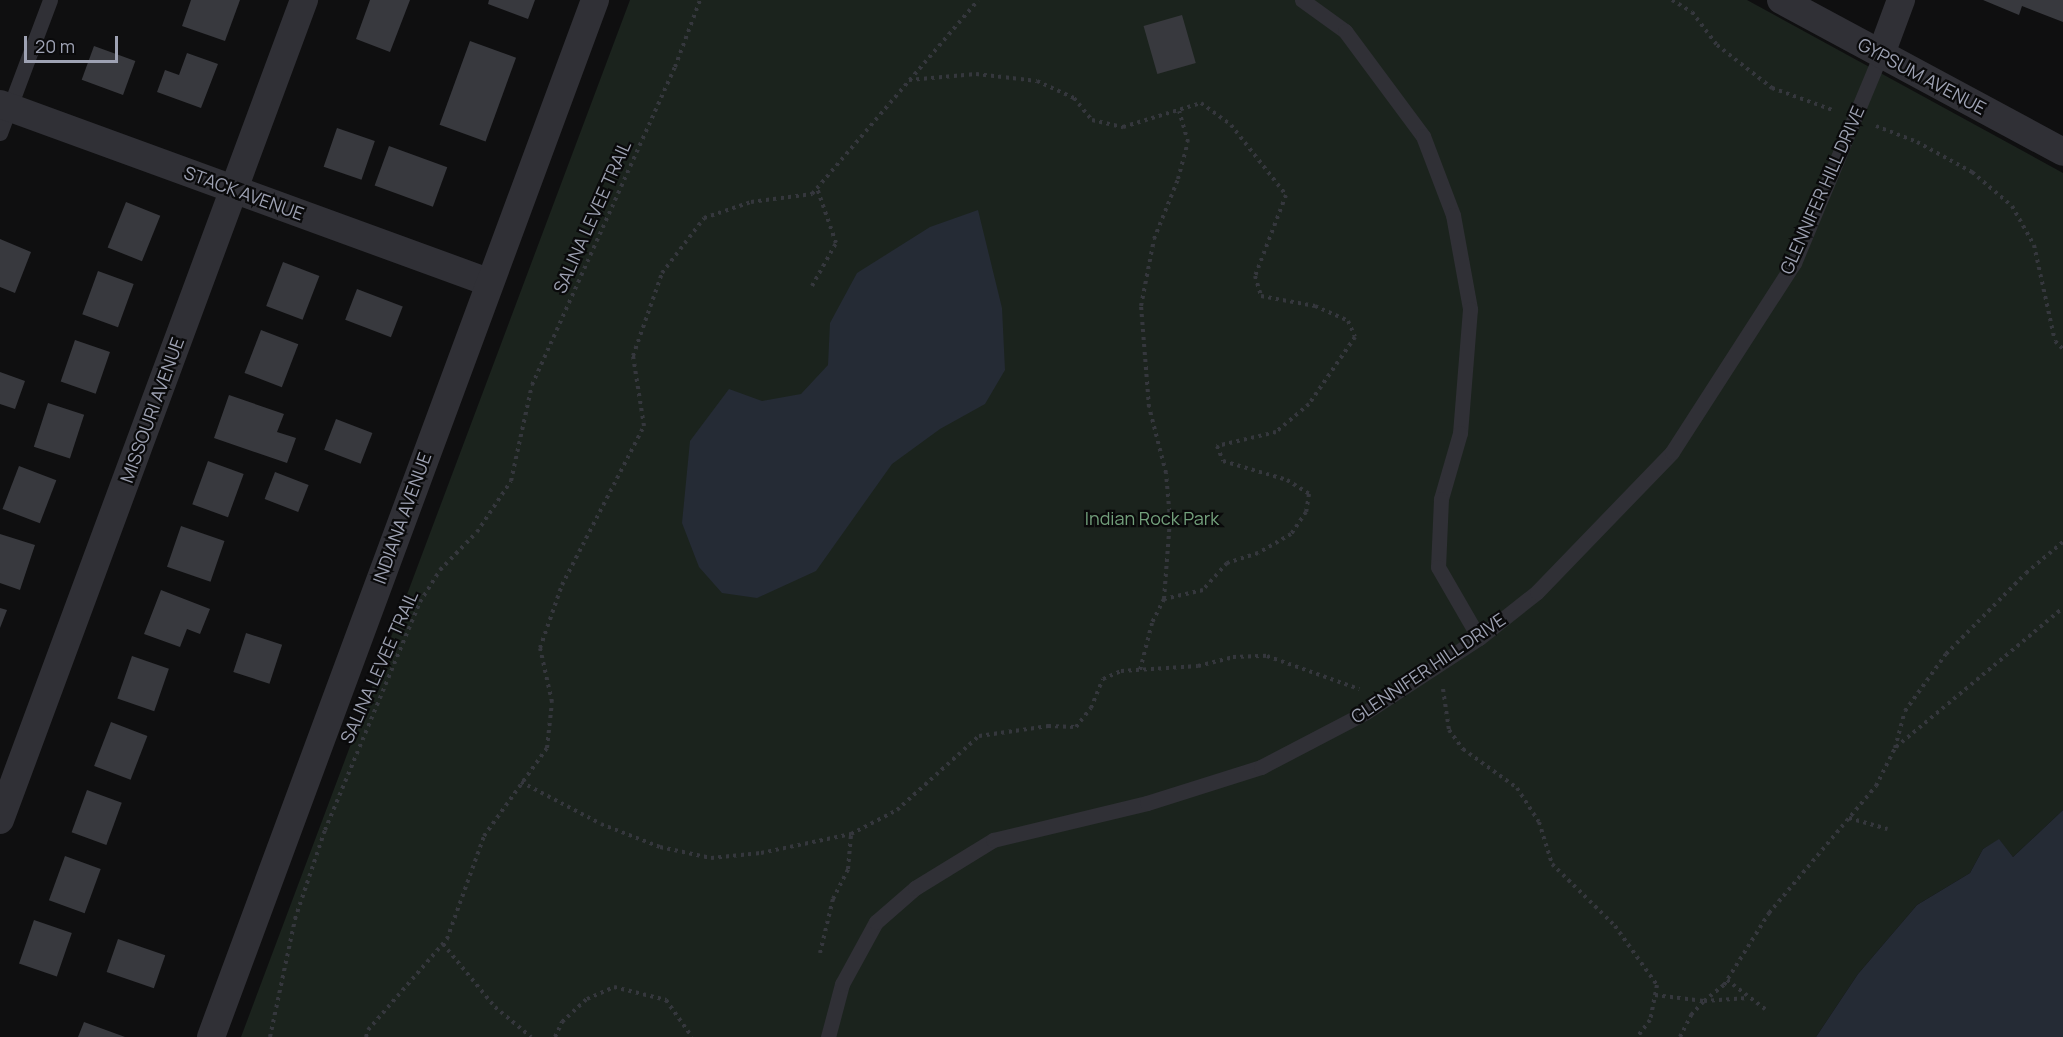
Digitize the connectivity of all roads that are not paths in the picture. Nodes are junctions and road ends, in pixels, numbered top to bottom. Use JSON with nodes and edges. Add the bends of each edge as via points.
{"nodes":[{"id":1,"x":50,"y":0,"type":"edge"},
{"id":2,"x":304,"y":0,"type":"edge"},
{"id":3,"x":595,"y":0,"type":"edge"},
{"id":4,"x":1302,"y":0,"type":"edge"},
{"id":5,"x":1781,"y":0,"type":"edge"},
{"id":6,"x":1901,"y":0,"type":"edge"},
{"id":7,"x":1881,"y":54,"type":"junction"},
{"id":8,"x":3,"y":115,"type":"edge"},
{"id":9,"x":2063,"y":152,"type":"edge"},
{"id":10,"x":234,"y":189,"type":"junction"},
{"id":11,"x":488,"y":282,"type":"junction"},
{"id":12,"x":1479,"y":638,"type":"junction"},
{"id":13,"x":0,"y":820,"type":"edge"},
{"id":14,"x":226,"y":998,"type":"junction"},
{"id":15,"x":211,"y":1037,"type":"edge"},
{"id":16,"x":228,"y":1037,"type":"edge"},
{"id":17,"x":828,"y":1037,"type":"edge"}],
"edges":[{"from":1,"to":8,"type":"lane"},
{"from":2,"to":10,"type":"street","name":"MISSOURI AVENUE"},
{"from":3,"to":11,"type":"street","name":"INDIANA AVENUE"},
{"from":4,"to":12,"type":"lane","via":[[1345,31],[1423,136],[1453,215],[1470,309],[1460,433],[1441,499],[1437,567]]},
{"from":5,"to":7,"type":"street","name":"GYPSUM AVENUE"},
{"from":6,"to":7,"type":"street"},
{"from":7,"to":9,"type":"street","name":"GYPSUM AVENUE"},
{"from":7,"to":12,"type":"lane","name":"GLENNIFER HILL DRIVE","via":[[1794,263],[1672,452],[1537,592]]},
{"from":8,"to":10,"type":"street","name":"STACK AVENUE"},
{"from":10,"to":11,"type":"street","name":"STACK AVENUE"},
{"from":10,"to":13,"type":"street","name":"MISSOURI AVENUE"},
{"from":11,"to":14,"type":"street","name":"INDIANA AVENUE"},
{"from":12,"to":17,"type":"lane","name":"GLENNIFER HILL DRIVE","via":[[1387,699],[1261,767],[1147,803],[993,840],[915,888],[876,922],[842,984]]},
{"from":14,"to":15,"type":"street","name":"INDIANA AVENUE"},
{"from":14,"to":16,"type":"lane"}]}
